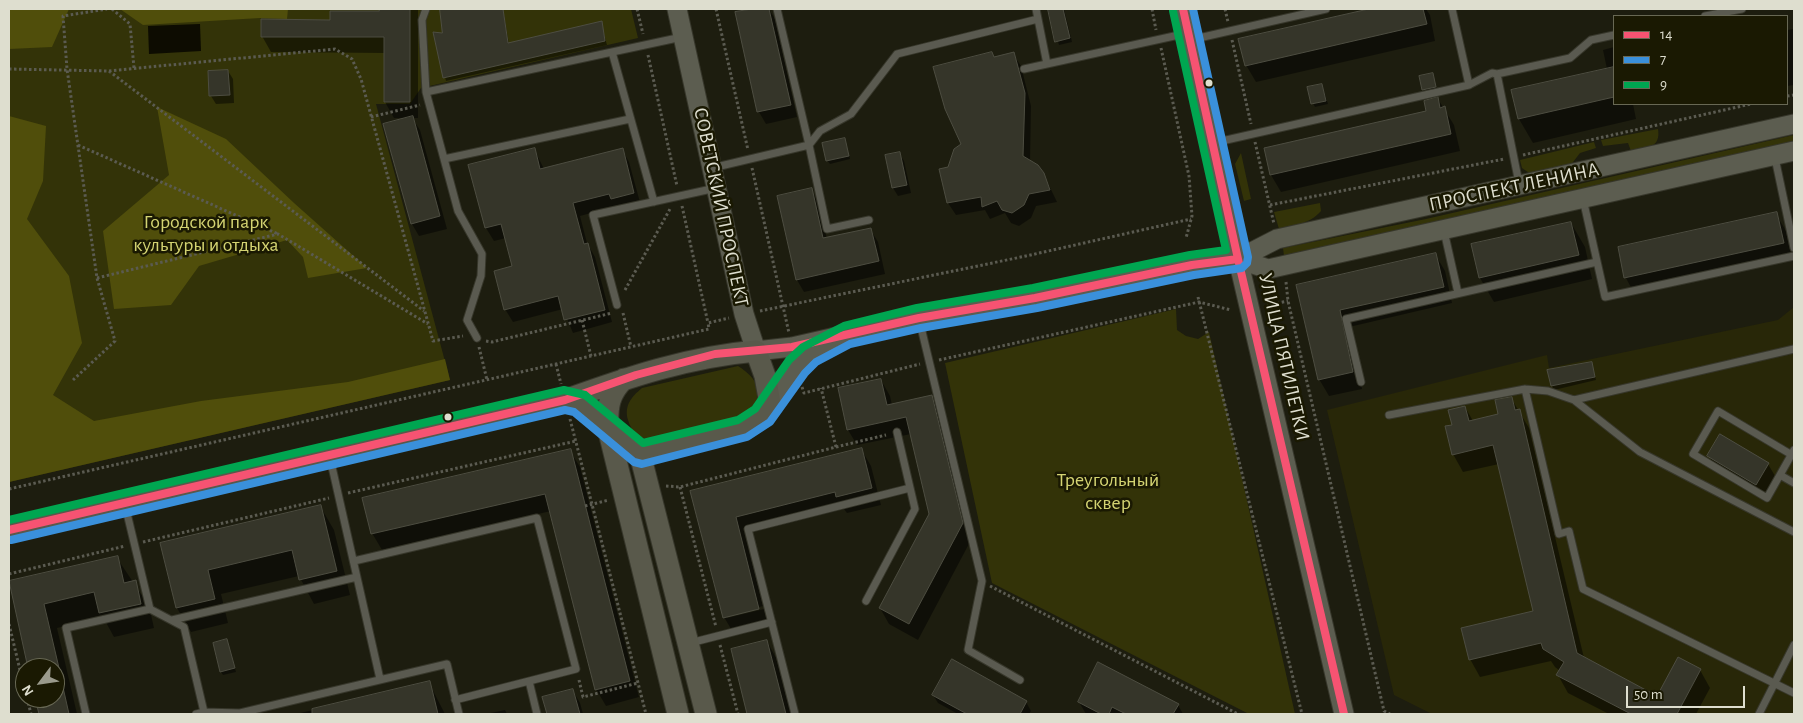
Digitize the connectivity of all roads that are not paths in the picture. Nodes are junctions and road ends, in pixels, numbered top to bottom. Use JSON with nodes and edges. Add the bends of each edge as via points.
{"nodes":[{"id":1,"x":426,"y":9,"type":"edge"},
{"id":2,"x":677,"y":9,"type":"edge"},
{"id":3,"x":777,"y":9,"type":"edge"},
{"id":4,"x":1036,"y":9,"type":"edge"},
{"id":5,"x":1182,"y":9,"type":"edge"},
{"id":6,"x":1326,"y":9,"type":"edge"},
{"id":7,"x":1452,"y":9,"type":"edge"},
{"id":8,"x":1742,"y":9,"type":"edge"},
{"id":9,"x":1711,"y":15,"type":"edge"},
{"id":10,"x":1038,"y":19,"type":"junction"},
{"id":11,"x":1613,"y":35,"type":"edge"},
{"id":12,"x":684,"y":36,"type":"junction"},
{"id":13,"x":1189,"y":36,"type":"junction"},
{"id":14,"x":612,"y":52,"type":"junction"},
{"id":15,"x":1047,"y":64,"type":"junction"},
{"id":16,"x":1024,"y":70,"type":"dead end"},
{"id":17,"x":1497,"y":74,"type":"junction"},
{"id":18,"x":1469,"y":85,"type":"junction"},
{"id":19,"x":426,"y":92,"type":"junction"},
{"id":20,"x":630,"y":119,"type":"junction"},
{"id":21,"x":1794,"y":124,"type":"edge"},
{"id":22,"x":1213,"y":143,"type":"junction"},
{"id":23,"x":809,"y":146,"type":"junction"},
{"id":24,"x":1794,"y":151,"type":"edge"},
{"id":25,"x":1774,"y":156,"type":"junction"},
{"id":26,"x":444,"y":159,"type":"junction"},
{"id":27,"x":712,"y":168,"type":"junction"},
{"id":28,"x":1520,"y":186,"type":"junction"},
{"id":29,"x":716,"y":188,"type":"junction"},
{"id":30,"x":1583,"y":198,"type":"junction"},
{"id":31,"x":654,"y":202,"type":"junction"},
{"id":32,"x":869,"y":220,"type":"dead end"},
{"id":33,"x":1792,"y":230,"type":"edge"},
{"id":34,"x":1444,"y":231,"type":"junction"},
{"id":35,"x":1794,"y":248,"type":"edge"},
{"id":36,"x":1794,"y":256,"type":"edge"},
{"id":37,"x":1238,"y":259,"type":"junction"},
{"id":38,"x":1597,"y":262,"type":"junction"},
{"id":39,"x":1458,"y":293,"type":"junction"},
{"id":40,"x":618,"y":302,"type":"road end"},
{"id":41,"x":919,"y":318,"type":"junction"},
{"id":42,"x":848,"y":334,"type":"junction"},
{"id":43,"x":476,"y":338,"type":"road end"},
{"id":44,"x":1794,"y":349,"type":"edge"},
{"id":45,"x":756,"y":350,"type":"junction"},
{"id":46,"x":624,"y":379,"type":"junction"},
{"id":47,"x":1361,"y":382,"type":"dead end"},
{"id":48,"x":1525,"y":390,"type":"junction"},
{"id":49,"x":565,"y":400,"type":"junction"},
{"id":50,"x":1574,"y":400,"type":"junction"},
{"id":51,"x":770,"y":404,"type":"junction"},
{"id":52,"x":1389,"y":415,"type":"dead end"},
{"id":53,"x":608,"y":428,"type":"junction"},
{"id":54,"x":897,"y":432,"type":"road end"},
{"id":55,"x":1793,"y":452,"type":"edge"},
{"id":56,"x":329,"y":454,"type":"junction"},
{"id":57,"x":640,"y":454,"type":"junction"},
{"id":58,"x":1780,"y":475,"type":"junction"},
{"id":59,"x":1794,"y":483,"type":"edge"},
{"id":60,"x":910,"y":488,"type":"junction"},
{"id":61,"x":124,"y":502,"type":"junction"},
{"id":62,"x":9,"y":530,"type":"edge"},
{"id":63,"x":1794,"y":532,"type":"edge"},
{"id":64,"x":354,"y":561,"type":"junction"},
{"id":65,"x":357,"y":577,"type":"junction"},
{"id":66,"x":866,"y":601,"type":"dead end"},
{"id":67,"x":150,"y":609,"type":"junction"},
{"id":68,"x":172,"y":620,"type":"junction"},
{"id":69,"x":772,"y":622,"type":"junction"},
{"id":70,"x":688,"y":643,"type":"junction"},
{"id":71,"x":1794,"y":645,"type":"edge"},
{"id":72,"x":380,"y":680,"type":"junction"},
{"id":73,"x":1020,"y":680,"type":"dead end"},
{"id":74,"x":529,"y":681,"type":"junction"},
{"id":75,"x":1775,"y":683,"type":"junction"},
{"id":76,"x":1794,"y":693,"type":"edge"},
{"id":77,"x":455,"y":700,"type":"junction"},
{"id":78,"x":204,"y":712,"type":"junction"},
{"id":79,"x":240,"y":713,"type":"edge"},
{"id":80,"x":86,"y":714,"type":"edge"},
{"id":81,"x":196,"y":714,"type":"edge"},
{"id":82,"x":459,"y":714,"type":"edge"},
{"id":83,"x":538,"y":714,"type":"edge"},
{"id":84,"x":678,"y":714,"type":"edge"},
{"id":85,"x":706,"y":714,"type":"edge"},
{"id":86,"x":795,"y":714,"type":"edge"},
{"id":87,"x":1344,"y":714,"type":"edge"},
{"id":88,"x":1759,"y":714,"type":"edge"}],
"edges":[{"from":1,"to":19,"type":"lane","via":[[422,20]]},
{"from":2,"to":12,"type":"main road","name":"СОВЕТСКИЙ ПРОСПЕКТ"},
{"from":3,"to":23,"type":"lane"},
{"from":4,"to":10,"type":"lane"},
{"from":5,"to":13,"type":"main road","name":"УЛИЦА ПЯТИЛЕТКИ"},
{"from":6,"to":13,"type":"lane","via":[[1230,31]]},
{"from":7,"to":18,"type":"lane"},
{"from":8,"to":9,"type":"lane"},
{"from":10,"to":15,"type":"lane"},
{"from":10,"to":23,"type":"lane","via":[[897,54],[851,114],[820,131]]},
{"from":11,"to":17,"type":"lane","via":[[1591,40],[1570,58]]},
{"from":12,"to":14,"type":"lane"},
{"from":12,"to":27,"type":"main road","name":"СОВЕТСКИЙ ПРОСПЕКТ"},
{"from":13,"to":15,"type":"lane"},
{"from":13,"to":22,"type":"main road","name":"УЛИЦА ПЯТИЛЕТКИ"},
{"from":14,"to":19,"type":"lane"},
{"from":14,"to":20,"type":"lane"},
{"from":15,"to":16,"type":"lane"},
{"from":17,"to":18,"type":"lane","via":[[1492,73]]},
{"from":17,"to":28,"type":"lane"},
{"from":18,"to":22,"type":"lane"},
{"from":19,"to":26,"type":"lane"},
{"from":20,"to":26,"type":"lane"},
{"from":20,"to":31,"type":"lane"},
{"from":21,"to":28,"type":"main road","name":"ПРОСПЕКТ ЛЕНИНА"},
{"from":22,"to":37,"type":"main road","name":"УЛИЦА ПЯТИЛЕТКИ"},
{"from":23,"to":27,"type":"lane"},
{"from":23,"to":32,"type":"lane","via":[[827,230]]},
{"from":24,"to":25,"type":"main road","name":"ПРОСПЕКТ ЛЕНИНА"},
{"from":25,"to":30,"type":"main road","name":"ПРОСПЕКТ ЛЕНИНА"},
{"from":25,"to":33,"type":"lane"},
{"from":26,"to":43,"type":"lane","via":[[458,211],[482,254],[481,276],[467,320]]},
{"from":27,"to":29,"type":"main road","name":"СОВЕТСКИЙ ПРОСПЕКТ"},
{"from":28,"to":37,"type":"main road","name":"ПРОСПЕКТ ЛЕНИНА","via":[[1278,239]]},
{"from":29,"to":31,"type":"lane"},
{"from":29,"to":45,"type":"main road","name":"СОВЕТСКИЙ ПРОСПЕКТ","via":[[744,314]]},
{"from":30,"to":34,"type":"main road","name":"ПРОСПЕКТ ЛЕНИНА"},
{"from":30,"to":38,"type":"lane"},
{"from":31,"to":40,"type":"lane","via":[[593,215]]},
{"from":33,"to":35,"type":"lane"},
{"from":34,"to":37,"type":"main road","name":"ПРОСПЕКТ ЛЕНИНА","via":[[1268,269]]},
{"from":34,"to":39,"type":"lane"},
{"from":36,"to":38,"type":"lane","via":[[1605,297]]},
{"from":37,"to":41,"type":"main road","name":"ПРОСПЕКТ ЛЕНИНА"},
{"from":37,"to":87,"type":"main road","name":"УЛИЦА ПЯТИЛЕТКИ"},
{"from":38,"to":39,"type":"lane"},
{"from":39,"to":47,"type":"lane","via":[[1346,319]]},
{"from":41,"to":42,"type":"main road","name":"ПРОСПЕКТ ЛЕНИНА"},
{"from":41,"to":73,"type":"lane","via":[[982,581],[968,650]]},
{"from":42,"to":45,"type":"main road","name":"ПРОСПЕКТ ЛЕНИНА","via":[[792,347]]},
{"from":42,"to":51,"type":"main road","name":"ПРОСПЕКТ ЛЕНИНА","via":[[810,354],[797,366]]},
{"from":44,"to":50,"type":"lane"},
{"from":45,"to":46,"type":"main road","name":"ПРОСПЕКТ ЛЕНИНА","via":[[715,354]]},
{"from":45,"to":51,"type":"main road","name":"СОВЕТСКИЙ ПРОСПЕКТ"},
{"from":46,"to":49,"type":"main road","name":"ПРОСПЕКТ ЛЕНИНА"},
{"from":46,"to":53,"type":"main road","via":[[610,397]]},
{"from":48,"to":50,"type":"lane","via":[[1548,391]]},
{"from":48,"to":52,"type":"lane"},
{"from":48,"to":75,"type":"lane","via":[[1559,534],[1569,531],[1583,589]]},
{"from":49,"to":53,"type":"main road","via":[[579,403]]},
{"from":49,"to":56,"type":"main road","name":"ПРОСПЕКТ ЛЕНИНА"},
{"from":50,"to":63,"type":"lane","via":[[1640,452]]},
{"from":51,"to":57,"type":"main road","name":"ПРОСПЕКТ ЛЕНИНА","via":[[762,416],[742,428]]},
{"from":53,"to":57,"type":"main road"},
{"from":53,"to":84,"type":"main road"},
{"from":54,"to":60,"type":"lane"},
{"from":55,"to":58,"type":"lane"},
{"from":55,"to":58,"type":"lane","via":[[1718,411],[1693,454],[1767,498]]},
{"from":56,"to":61,"type":"main road","name":"ПРОСПЕКТ ЛЕНИНА"},
{"from":56,"to":64,"type":"lane"},
{"from":57,"to":70,"type":"main road"},
{"from":58,"to":59,"type":"lane"},
{"from":60,"to":66,"type":"lane","via":[[915,509]]},
{"from":60,"to":69,"type":"lane","via":[[748,529]]},
{"from":61,"to":62,"type":"main road","name":"ПРОСПЕКТ ЛЕНИНА"},
{"from":61,"to":67,"type":"lane"},
{"from":64,"to":65,"type":"lane"},
{"from":64,"to":74,"type":"lane","via":[[537,518],[576,670]]},
{"from":65,"to":68,"type":"lane"},
{"from":65,"to":72,"type":"lane"},
{"from":67,"to":68,"type":"lane"},
{"from":67,"to":80,"type":"lane","via":[[66,628]]},
{"from":68,"to":78,"type":"lane","via":[[184,627]]},
{"from":69,"to":70,"type":"lane"},
{"from":69,"to":86,"type":"lane"},
{"from":70,"to":85,"type":"main road"},
{"from":71,"to":75,"type":"lane"},
{"from":72,"to":77,"type":"lane","via":[[447,664]]},
{"from":72,"to":79,"type":"lane"},
{"from":74,"to":77,"type":"lane"},
{"from":74,"to":83,"type":"lane"},
{"from":75,"to":76,"type":"lane"},
{"from":75,"to":88,"type":"lane"},
{"from":77,"to":82,"type":"lane"},
{"from":78,"to":79,"type":"lane"},
{"from":78,"to":81,"type":"lane"}]}
